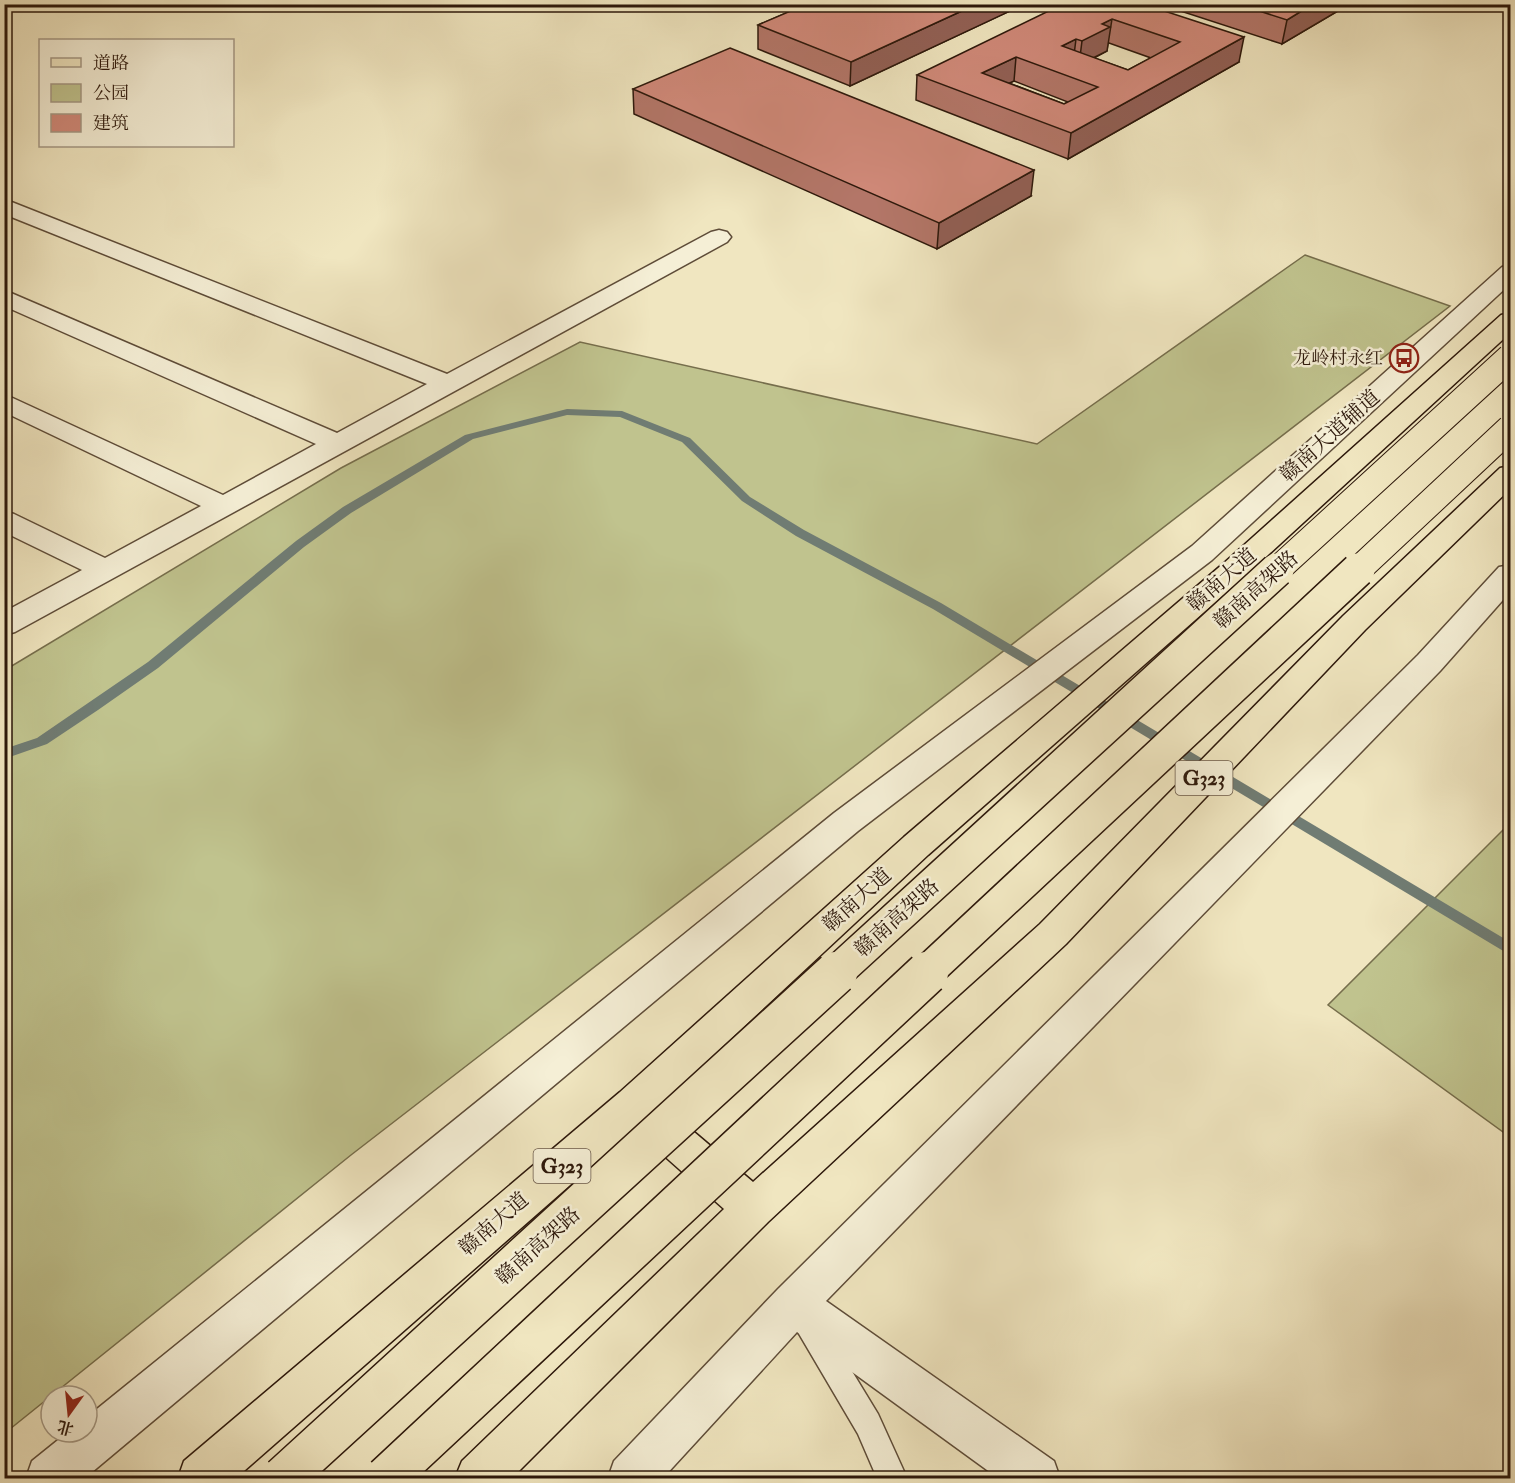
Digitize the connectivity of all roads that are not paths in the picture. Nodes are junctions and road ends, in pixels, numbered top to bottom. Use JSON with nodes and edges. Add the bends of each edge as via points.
{"nodes":[{"id":1,"x":4,"y":206,"type":"edge"},
{"id":2,"x":719,"y":237,"type":"dead end"},
{"id":3,"x":1510,"y":272,"type":"edge"},
{"id":4,"x":4,"y":297,"type":"edge"},
{"id":5,"x":1510,"y":320,"type":"edge"},
{"id":6,"x":1510,"y":357,"type":"edge"},
{"id":7,"x":449,"y":384,"type":"junction"},
{"id":8,"x":4,"y":402,"type":"edge"},
{"id":9,"x":1510,"y":429,"type":"edge"},
{"id":10,"x":339,"y":444,"type":"junction"},
{"id":11,"x":1510,"y":474,"type":"edge"},
{"id":12,"x":224,"y":506,"type":"junction"},
{"id":13,"x":4,"y":520,"type":"edge"},
{"id":14,"x":105,"y":570,"type":"junction"},
{"id":15,"x":1510,"y":574,"type":"edge"},
{"id":16,"x":4,"y":625,"type":"edge"},
{"id":17,"x":633,"y":1104,"type":"junction"},
{"id":18,"x":753,"y":1209,"type":"junction"},
{"id":19,"x":794,"y":1304,"type":"junction"},
{"id":20,"x":49,"y":1479,"type":"edge"},
{"id":21,"x":201,"y":1479,"type":"edge"},
{"id":22,"x":283,"y":1479,"type":"edge"},
{"id":23,"x":386,"y":1479,"type":"edge"},
{"id":24,"x":479,"y":1479,"type":"edge"},
{"id":25,"x":631,"y":1479,"type":"edge"},
{"id":26,"x":892,"y":1479,"type":"edge"},
{"id":27,"x":1037,"y":1479,"type":"edge"}],
"edges":[{"from":1,"to":7,"type":"street"},
{"from":2,"to":7,"type":"street"},
{"from":3,"to":20,"type":"street","name":"赣南大道辅道","via":[[1202,553],[846,822]]},
{"from":4,"to":10,"type":"street"},
{"from":5,"to":17,"type":"main road","name":"赣南大道","number":"G323","via":[[1234,570],[916,846]]},
{"from":6,"to":22,"type":"main road","name":"赣南高架路","bridge":true},
{"from":7,"to":10,"type":"street"},
{"from":8,"to":12,"type":"street"},
{"from":9,"to":23,"type":"main road","bridge":true},
{"from":10,"to":12,"type":"street"},
{"from":11,"to":18,"type":"main road","number":"G323","via":[[1354,623],[1053,934]]},
{"from":12,"to":14,"type":"street"},
{"from":13,"to":14,"type":"street"},
{"from":14,"to":16,"type":"street"},
{"from":15,"to":19,"type":"street","via":[[1429,663]]},
{"from":17,"to":18,"type":"main road"},
{"from":17,"to":21,"type":"main road","name":"赣南大道","number":"G323"},
{"from":18,"to":24,"type":"main road","number":"G323"},
{"from":19,"to":25,"type":"street"},
{"from":19,"to":26,"type":"lane","via":[[868,1424]]},
{"from":19,"to":27,"type":"street"}]}
